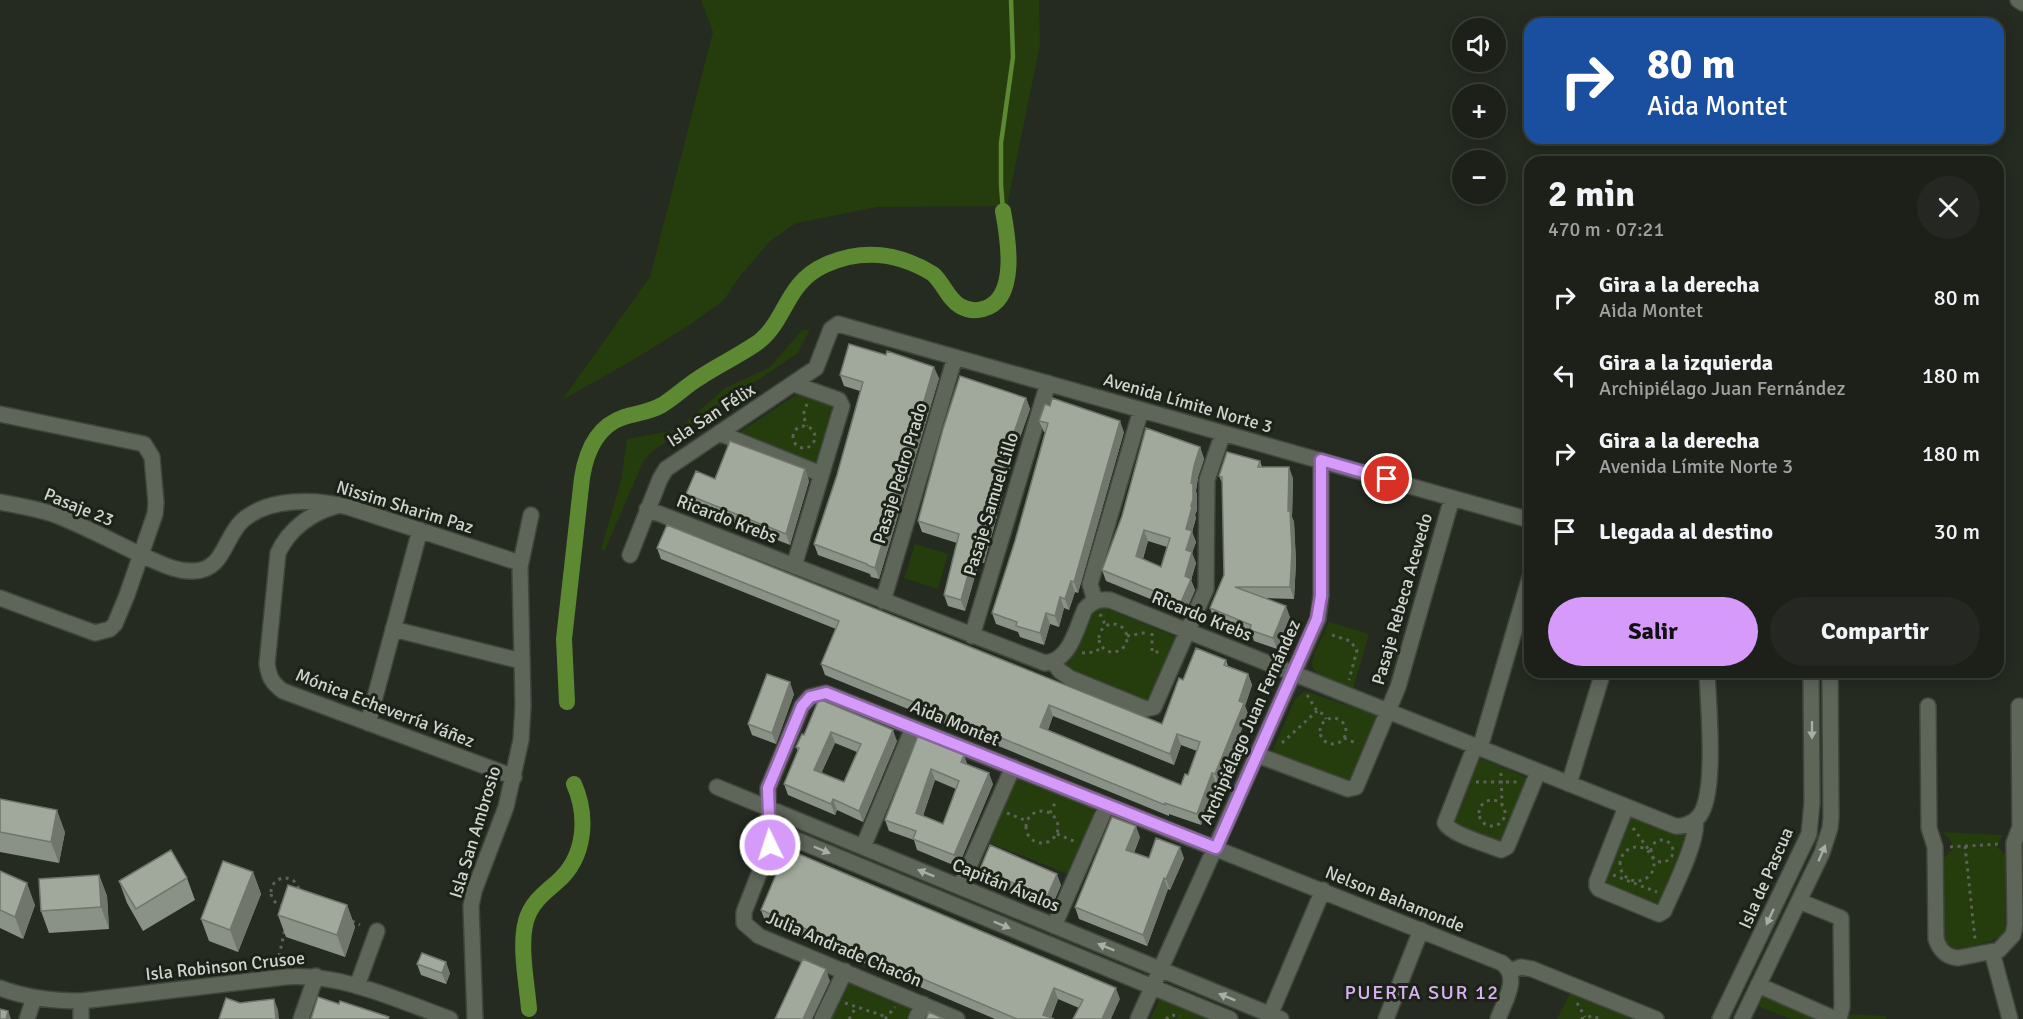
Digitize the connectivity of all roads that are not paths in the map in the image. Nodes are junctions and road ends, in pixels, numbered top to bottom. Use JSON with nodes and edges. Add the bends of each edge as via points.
{"nodes":[{"id":1,"x":2018,"y":0,"type":"edge"},
{"id":2,"x":2023,"y":3,"type":"edge"},
{"id":3,"x":835,"y":325,"type":"joint"},
{"id":4,"x":956,"y":357,"type":"junction"},
{"id":5,"x":1048,"y":383,"type":"junction"},
{"id":6,"x":800,"y":386,"type":"junction"},
{"id":7,"x":1141,"y":410,"type":"junction"},
{"id":8,"x":0,"y":414,"type":"edge"},
{"id":9,"x":719,"y":433,"type":"junction"},
{"id":10,"x":1223,"y":433,"type":"junction"},
{"id":11,"x":1321,"y":460,"type":"junction"},
{"id":12,"x":821,"y":474,"type":"junction"},
{"id":13,"x":1452,"y":498,"type":"junction"},
{"id":14,"x":0,"y":502,"type":"edge"},
{"id":15,"x":339,"y":505,"type":"junction"},
{"id":16,"x":647,"y":509,"type":"junction"},
{"id":17,"x":531,"y":515,"type":"dead end"},
{"id":18,"x":1524,"y":518,"type":"edge"},
{"id":19,"x":420,"y":530,"type":"junction"},
{"id":20,"x":141,"y":554,"type":"junction"},
{"id":21,"x":630,"y":555,"type":"dead end"},
{"id":22,"x":520,"y":563,"type":"junction"},
{"id":23,"x":794,"y":566,"type":"junction"},
{"id":24,"x":1524,"y":596,"type":"edge"},
{"id":25,"x":0,"y":598,"type":"edge"},
{"id":26,"x":883,"y":601,"type":"junction"},
{"id":27,"x":1095,"y":601,"type":"junction"},
{"id":28,"x":393,"y":629,"type":"junction"},
{"id":29,"x":1188,"y":631,"type":"junction"},
{"id":30,"x":972,"y":636,"type":"junction"},
{"id":31,"x":521,"y":661,"type":"junction"},
{"id":32,"x":1053,"y":662,"type":"junction"},
{"id":33,"x":1294,"y":674,"type":"junction"},
{"id":34,"x":1601,"y":678,"type":"edge"},
{"id":35,"x":1707,"y":678,"type":"edge"},
{"id":36,"x":1811,"y":678,"type":"edge"},
{"id":37,"x":1830,"y":678,"type":"edge"},
{"id":38,"x":1928,"y":706,"type":"dead end"},
{"id":39,"x":2019,"y":706,"type":"dead end"},
{"id":40,"x":1389,"y":712,"type":"junction"},
{"id":41,"x":368,"y":723,"type":"junction"},
{"id":42,"x":913,"y":728,"type":"junction"},
{"id":43,"x":1477,"y":747,"type":"junction"},
{"id":44,"x":1257,"y":755,"type":"junction"},
{"id":45,"x":1013,"y":767,"type":"junction"},
{"id":46,"x":514,"y":777,"type":"junction"},
{"id":47,"x":1536,"y":777,"type":"junction"},
{"id":48,"x":1569,"y":784,"type":"junction"},
{"id":49,"x":717,"y":787,"type":"dead end"},
{"id":50,"x":1107,"y":805,"type":"junction"},
{"id":51,"x":767,"y":807,"type":"junction"},
{"id":52,"x":1625,"y":809,"type":"junction"},
{"id":53,"x":1695,"y":820,"type":"junction"},
{"id":54,"x":768,"y":828,"type":"junction"},
{"id":55,"x":863,"y":847,"type":"junction"},
{"id":56,"x":1216,"y":848,"type":"junction"},
{"id":57,"x":960,"y":887,"type":"junction"},
{"id":58,"x":1323,"y":890,"type":"junction"},
{"id":59,"x":1799,"y":901,"type":"junction"},
{"id":60,"x":1054,"y":926,"type":"junction"},
{"id":61,"x":1421,"y":930,"type":"junction"},
{"id":62,"x":376,"y":931,"type":"dead end"},
{"id":63,"x":1992,"y":952,"type":"junction"},
{"id":64,"x":1160,"y":969,"type":"junction"},
{"id":65,"x":845,"y":971,"type":"junction"},
{"id":66,"x":1510,"y":971,"type":"junction"},
{"id":67,"x":316,"y":976,"type":"junction"},
{"id":68,"x":357,"y":986,"type":"junction"},
{"id":69,"x":1758,"y":986,"type":"junction"},
{"id":70,"x":1153,"y":987,"type":"junction"},
{"id":71,"x":0,"y":988,"type":"edge"},
{"id":72,"x":34,"y":998,"type":"junction"},
{"id":73,"x":81,"y":1001,"type":"junction"},
{"id":74,"x":923,"y":1004,"type":"junction"},
{"id":75,"x":1275,"y":1017,"type":"edge"},
{"id":76,"x":27,"y":1019,"type":"edge"},
{"id":77,"x":81,"y":1019,"type":"edge"},
{"id":78,"x":301,"y":1019,"type":"edge"},
{"id":79,"x":450,"y":1019,"type":"edge"},
{"id":80,"x":475,"y":1019,"type":"edge"},
{"id":81,"x":822,"y":1019,"type":"edge"},
{"id":82,"x":916,"y":1019,"type":"edge"},
{"id":83,"x":957,"y":1019,"type":"edge"},
{"id":84,"x":1138,"y":1019,"type":"edge"},
{"id":85,"x":1230,"y":1019,"type":"edge"},
{"id":86,"x":1386,"y":1019,"type":"edge"},
{"id":87,"x":1498,"y":1019,"type":"edge"},
{"id":88,"x":1656,"y":1019,"type":"edge"},
{"id":89,"x":1720,"y":1019,"type":"edge"},
{"id":90,"x":1742,"y":1019,"type":"edge"},
{"id":91,"x":2010,"y":1019,"type":"edge"}],
"edges":[{"from":1,"to":2,"type":"street"},
{"from":3,"to":4,"type":"street","name":"Avenida Límite Norte 3"},
{"from":3,"to":6,"type":"street","name":"Isla San Félix","via":[[819,365]]},
{"from":4,"to":5,"type":"street","name":"Avenida Límite Norte 3"},
{"from":4,"to":26,"type":"street","name":"Pasaje Pedro Prado"},
{"from":5,"to":7,"type":"street","name":"Avenida Límite Norte 3"},
{"from":5,"to":30,"type":"street","name":"Pasaje Samuel Lillo"},
{"from":6,"to":9,"type":"street","name":"Isla San Félix"},
{"from":6,"to":12,"type":"street","via":[[842,403]]},
{"from":7,"to":10,"type":"street","name":"Avenida Límite Norte 3"},
{"from":7,"to":27,"type":"street","via":[[1090,584]]},
{"from":8,"to":20,"type":"street","via":[[144,444],[152,457],[156,503]]},
{"from":9,"to":12,"type":"street"},
{"from":9,"to":16,"type":"street","name":"Isla San Félix","via":[[666,469]]},
{"from":10,"to":11,"type":"street","name":"Avenida Límite Norte 3"},
{"from":10,"to":29,"type":"street","via":[[1207,480],[1206,589]]},
{"from":11,"to":13,"type":"street","name":"Avenida Límite Norte 3"},
{"from":11,"to":33,"type":"street","name":"Archipiélago Juan Fernández","via":[[1320,607]]},
{"from":12,"to":23,"type":"street"},
{"from":13,"to":18,"type":"street","name":"Avenida Límite Norte 3"},
{"from":13,"to":40,"type":"street","name":"Pasaje Rebeca Acevedo"},
{"from":14,"to":20,"type":"street","name":"Pasaje 23","via":[[57,516]]},
{"from":15,"to":19,"type":"street","name":"Nissim Sharim Paz"},
{"from":15,"to":20,"type":"street","name":"Nissim Sharim Paz","via":[[291,503],[254,513],[234,530],[221,557],[204,570],[174,569]]},
{"from":15,"to":41,"type":"street","name":"Mónica Echeverría Yáñez","via":[[305,521],[287,538],[279,553],[267,664],[273,683],[283,691]]},
{"from":16,"to":21,"type":"street","name":"Isla San Félix"},
{"from":16,"to":23,"type":"street","name":"Ricardo Krebs"},
{"from":17,"to":22,"type":"street","name":"Isla San Ambrosio"},
{"from":19,"to":22,"type":"street","name":"Nissim Sharim Paz"},
{"from":19,"to":28,"type":"street"},
{"from":20,"to":25,"type":"street","via":[[120,614],[104,632],[95,633]]},
{"from":22,"to":31,"type":"street","name":"Isla San Ambrosio"},
{"from":23,"to":26,"type":"street","name":"Ricardo Krebs"},
{"from":24,"to":43,"type":"street"},
{"from":26,"to":30,"type":"street","name":"Ricardo Krebs"},
{"from":27,"to":29,"type":"street","name":"Ricardo Krebs","via":[[1110,600]]},
{"from":27,"to":32,"type":"street","via":[[1085,609],[1065,653]]},
{"from":28,"to":31,"type":"street"},
{"from":28,"to":41,"type":"street"},
{"from":29,"to":32,"type":"street","via":[[1154,707],[1149,709],[1070,678]]},
{"from":29,"to":33,"type":"street","name":"Ricardo Krebs"},
{"from":30,"to":32,"type":"street","name":"Ricardo Krebs","via":[[1041,663]]},
{"from":31,"to":46,"type":"street","name":"Isla San Ambrosio","via":[[522,733]]},
{"from":33,"to":40,"type":"street","name":"Ricardo Krebs"},
{"from":33,"to":44,"type":"street","name":"Archipiélago Juan Fernández"},
{"from":34,"to":48,"type":"street"},
{"from":35,"to":53,"type":"street","via":[[1709,779],[1703,810]]},
{"from":36,"to":89,"type":"street","name":"Isla de Pascua","one_way":true,"via":[[1809,834]]},
{"from":59,"to":37,"type":"street","one_way":true,"via":[[1830,828]]},
{"from":38,"to":63,"type":"street","via":[[1929,828],[1935,847],[1938,944],[1952,957]]},
{"from":39,"to":63,"type":"street","via":[[2020,827],[2014,843],[2015,925],[2009,941]]},
{"from":40,"to":43,"type":"street","name":"Ricardo Krebs"},
{"from":40,"to":44,"type":"street","name":"Pasaje Rebeca Acevedo","via":[[1354,789]]},
{"from":41,"to":46,"type":"street","name":"Mónica Echeverría Yáñez"},
{"from":42,"to":45,"type":"street","name":"Aida Montet"},
{"from":42,"to":51,"type":"street","name":"Aida Montet","via":[[826,693],[810,697],[802,706],[768,788]]},
{"from":42,"to":55,"type":"street"},
{"from":43,"to":47,"type":"street","name":"Ricardo Krebs"},
{"from":43,"to":47,"type":"street","via":[[1446,826],[1502,850],[1507,847]]},
{"from":44,"to":56,"type":"street","name":"Archipiélago Juan Fernández"},
{"from":45,"to":50,"type":"street","name":"Aida Montet"},
{"from":45,"to":57,"type":"street"},
{"from":46,"to":80,"type":"street","name":"Isla San Ambrosio","via":[[471,906]]},
{"from":47,"to":48,"type":"street","name":"Ricardo Krebs"},
{"from":48,"to":52,"type":"street","name":"Ricardo Krebs"},
{"from":49,"to":51,"type":"street","name":"Capitán Ávalos"},
{"from":50,"to":56,"type":"street","name":"Aida Montet"},
{"from":50,"to":60,"type":"street"},
{"from":51,"to":54,"type":"street","name":"Aida Montet"},
{"from":51,"to":55,"type":"street","name":"Capitán Ávalos"},
{"from":52,"to":53,"type":"street","name":"Ricardo Krebs","via":[[1675,826]]},
{"from":52,"to":53,"type":"street","via":[[1597,886],[1659,914],[1664,911],[1693,842]]},
{"from":54,"to":65,"type":"street","name":"Julia Andrade Chacón","via":[[770,848],[744,912],[744,922],[759,936]]},
{"from":54,"to":70,"type":"street","one_way":true},
{"from":57,"to":55,"type":"street","name":"Capitán Ávalos","one_way":true},
{"from":56,"to":58,"type":"street","name":"Nelson Bahamonde"},
{"from":56,"to":64,"type":"street","name":"Archipiélago Juan Fernández"},
{"from":57,"to":60,"type":"street","name":"Capitán Ávalos"},
{"from":58,"to":61,"type":"street","name":"Nelson Bahamonde"},
{"from":58,"to":75,"type":"street"},
{"from":59,"to":69,"type":"street"},
{"from":59,"to":69,"type":"street","via":[[1841,918],[1840,1015],[1833,1018]]},
{"from":64,"to":60,"type":"street","name":"Capitán Ávalos","one_way":true},
{"from":61,"to":66,"type":"street","name":"Nelson Bahamonde","via":[[1502,963]]},
{"from":61,"to":86,"type":"street"},
{"from":62,"to":68,"type":"street"},
{"from":63,"to":91,"type":"street"},
{"from":64,"to":70,"type":"street","name":"Archipiélago Juan Fernández"},
{"from":75,"to":64,"type":"street","name":"Capitán Ávalos","one_way":true},
{"from":65,"to":74,"type":"street","name":"Julia Andrade Chacón"},
{"from":65,"to":81,"type":"street"},
{"from":66,"to":87,"type":"street","via":[[1510,988]]},
{"from":66,"to":88,"type":"street","via":[[1532,969]]},
{"from":67,"to":68,"type":"street","name":"Isla Robinson Crusoe"},
{"from":67,"to":73,"type":"street","name":"Isla Robinson Crusoe"},
{"from":67,"to":78,"type":"street"},
{"from":68,"to":79,"type":"street","name":"Isla Robinson Crusoe"},
{"from":69,"to":90,"type":"street"},
{"from":70,"to":84,"type":"street","name":"Archipiélago Juan Fernández"},
{"from":70,"to":85,"type":"street"},
{"from":71,"to":72,"type":"street","name":"Isla Robinson Crusoe"},
{"from":72,"to":73,"type":"street","name":"Isla Robinson Crusoe"},
{"from":72,"to":76,"type":"street"},
{"from":73,"to":77,"type":"street"},
{"from":74,"to":82,"type":"street"},
{"from":74,"to":83,"type":"street","name":"Julia Andrade Chacón"}]}
